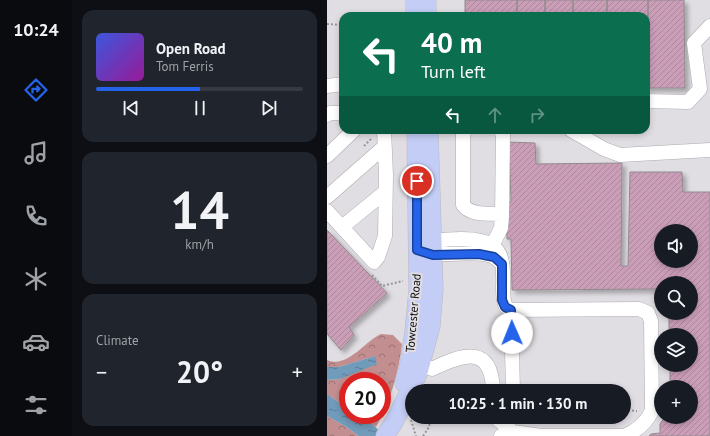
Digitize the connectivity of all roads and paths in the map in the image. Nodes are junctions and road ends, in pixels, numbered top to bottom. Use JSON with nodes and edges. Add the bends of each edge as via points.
{"nodes":[{"id":1,"x":415,"y":0,"type":"edge"},
{"id":2,"x":427,"y":0,"type":"edge"},
{"id":3,"x":415,"y":12,"type":"edge"},
{"id":4,"x":427,"y":12,"type":"edge"},
{"id":5,"x":327,"y":24,"type":"edge"},
{"id":6,"x":339,"y":25,"type":"edge"},
{"id":7,"x":710,"y":26,"type":"edge"},
{"id":8,"x":339,"y":84,"type":"edge"},
{"id":9,"x":327,"y":86,"type":"edge"},
{"id":10,"x":650,"y":101,"type":"edge"},
{"id":11,"x":339,"y":113,"type":"edge"},
{"id":12,"x":327,"y":115,"type":"edge"},
{"id":13,"x":350,"y":134,"type":"edge"},
{"id":14,"x":383,"y":134,"type":"edge"},
{"id":15,"x":416,"y":134,"type":"edge"},
{"id":16,"x":429,"y":134,"type":"edge"},
{"id":17,"x":465,"y":134,"type":"edge"},
{"id":18,"x":503,"y":134,"type":"edge"},
{"id":19,"x":578,"y":134,"type":"edge"},
{"id":20,"x":384,"y":147,"type":"junction"},
{"id":21,"x":710,"y":150,"type":"edge"},
{"id":22,"x":327,"y":156,"type":"edge"},
{"id":23,"x":430,"y":172,"type":"junction"},
{"id":24,"x":385,"y":192,"type":"junction"},
{"id":25,"x":327,"y":197,"type":"edge"},
{"id":26,"x":327,"y":211,"type":"edge"},
{"id":27,"x":502,"y":214,"type":"junction"},
{"id":28,"x":342,"y":228,"type":"junction"},
{"id":29,"x":456,"y":239,"type":"junction"},
{"id":30,"x":427,"y":250,"type":"junction"},
{"id":31,"x":498,"y":255,"type":"junction"},
{"id":32,"x":511,"y":310,"type":"junction"},
{"id":33,"x":421,"y":365,"type":"junction"},
{"id":34,"x":492,"y":384,"type":"edge"},
{"id":35,"x":513,"y":384,"type":"edge"},
{"id":36,"x":412,"y":424,"type":"edge"},
{"id":37,"x":430,"y":424,"type":"edge"},
{"id":38,"x":500,"y":424,"type":"edge"},
{"id":39,"x":511,"y":424,"type":"edge"},
{"id":40,"x":389,"y":429,"type":"edge"},
{"id":41,"x":509,"y":435,"type":"edge"},
{"id":42,"x":416,"y":436,"type":"edge"},
{"id":43,"x":423,"y":436,"type":"edge"},
{"id":44,"x":624,"y":436,"type":"edge"}],
"edges":[{"from":1,"to":3,"type":"main road"},
{"from":2,"to":4,"type":"main road"},
{"from":5,"to":6,"type":"path"},
{"from":7,"to":10,"type":"lane","via":[[694,43],[700,89],[688,102]]},
{"from":8,"to":9,"type":"lane"},
{"from":11,"to":12,"type":"lane"},
{"from":13,"to":22,"type":"lane"},
{"from":14,"to":20,"type":"lane"},
{"from":15,"to":30,"type":"main road","name":"Towcester Road"},
{"from":16,"to":23,"type":"main road","name":"Towcester Road"},
{"from":17,"to":27,"type":"lane","via":[[463,204],[473,212]]},
{"from":18,"to":27,"type":"lane"},
{"from":19,"to":21,"type":"lane","via":[[620,155]]},
{"from":20,"to":24,"type":"lane"},
{"from":20,"to":25,"type":"lane"},
{"from":23,"to":29,"type":"lane","via":[[439,229]]},
{"from":23,"to":30,"type":"main road","name":"Towcester Road"},
{"from":24,"to":28,"type":"lane"},
{"from":24,"to":28,"type":"lane","via":[[385,236],[379,257],[374,262]]},
{"from":26,"to":28,"type":"lane"},
{"from":27,"to":31,"type":"lane"},
{"from":29,"to":30,"type":"lane","via":[[447,239]]},
{"from":29,"to":31,"type":"lane","via":[[480,241]]},
{"from":30,"to":31,"type":"lane","via":[[494,257]]},
{"from":30,"to":33,"type":"main road","name":"Towcester Road","via":[[434,289],[431,326]]},
{"from":30,"to":40,"type":"main road","name":"Towcester Road","via":[[418,290],[409,364]]},
{"from":31,"to":32,"type":"lane","via":[[502,300],[505,307]]},
{"from":32,"to":35,"type":"lane"},
{"from":32,"to":44,"type":"lane","via":[[624,308],[639,309],[648,313],[651,321],[652,411],[649,418],[635,432]]},
{"from":33,"to":34,"type":"lane","via":[[432,369],[453,360],[476,356],[491,370]]},
{"from":33,"to":40,"type":"main road","name":"Towcester Road"},
{"from":36,"to":42,"type":"path"},
{"from":37,"to":43,"type":"path"},
{"from":38,"to":41,"type":"lane"},
{"from":39,"to":41,"type":"lane"},
{"from":41,"to":44,"type":"lane"}]}
